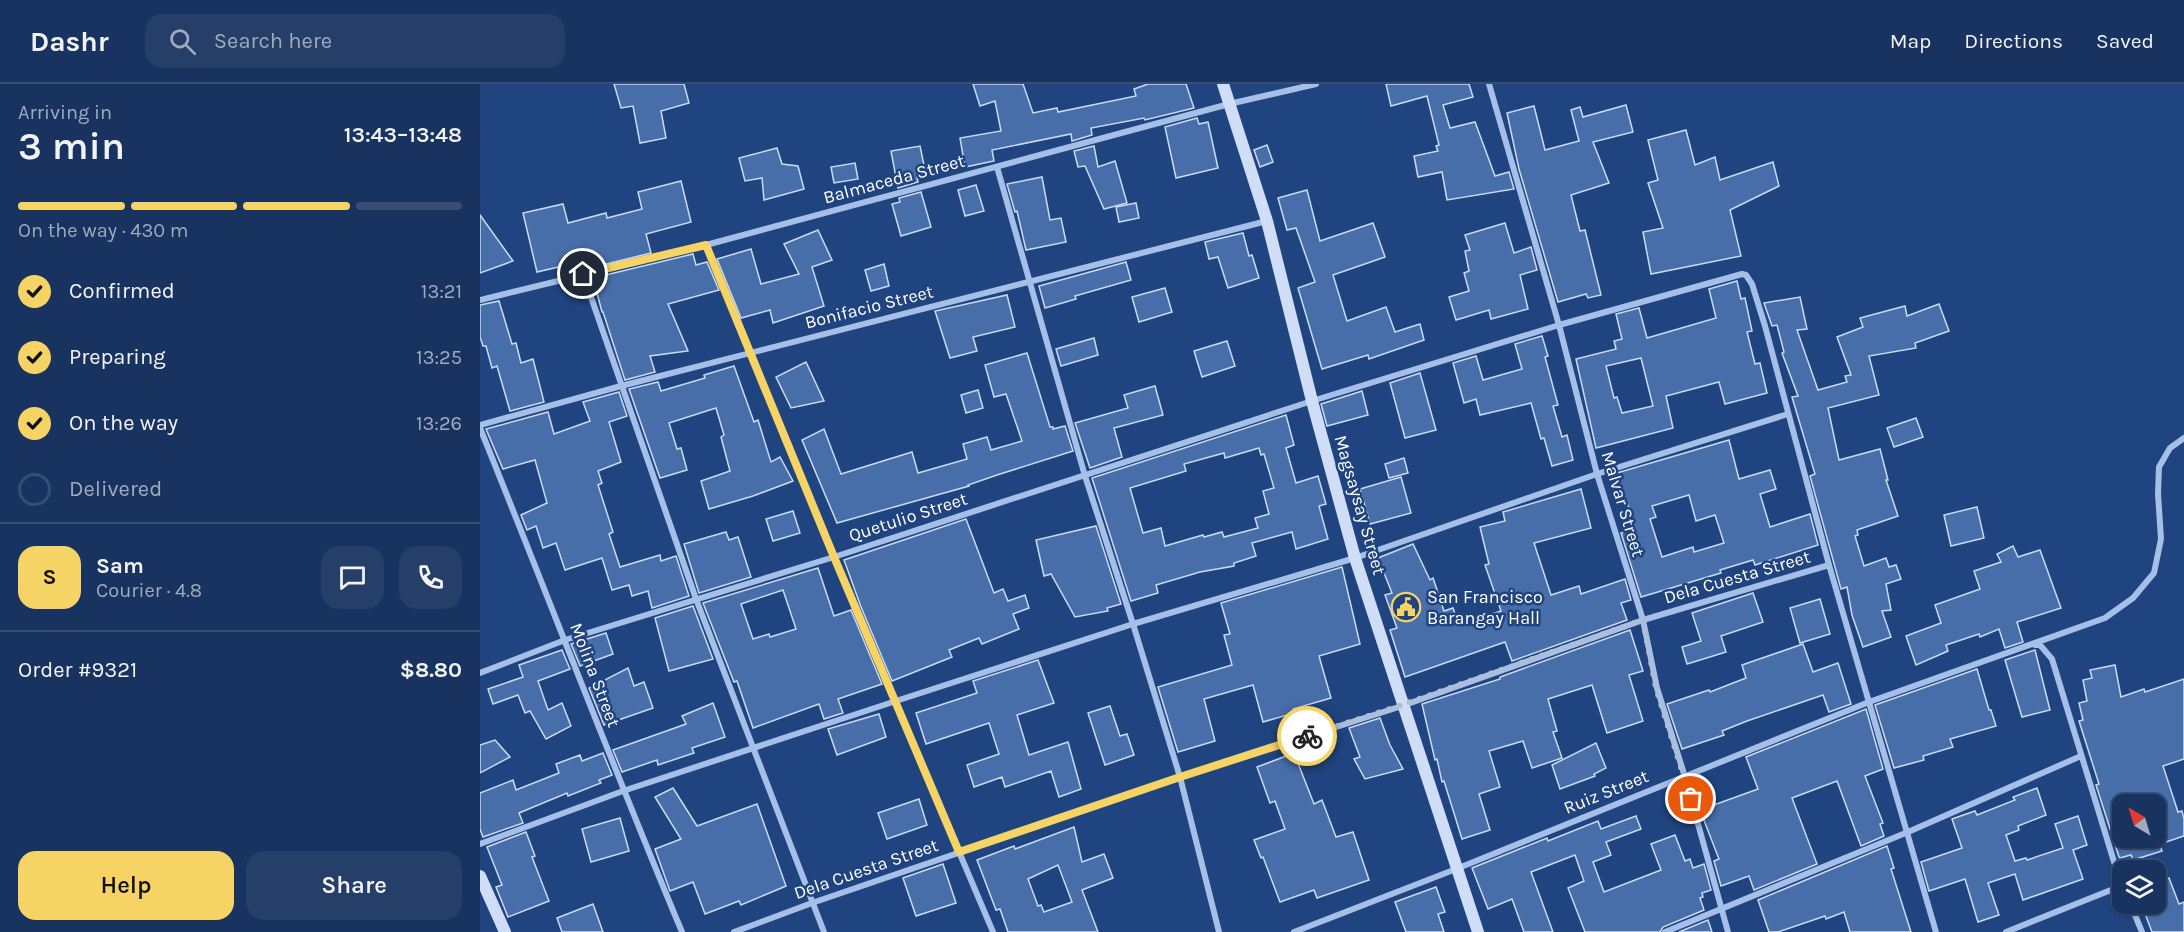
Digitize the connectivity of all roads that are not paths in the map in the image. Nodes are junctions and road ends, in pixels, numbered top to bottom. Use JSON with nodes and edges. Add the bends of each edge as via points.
{"nodes":[{"id":1,"x":1222,"y":84,"type":"edge"},
{"id":2,"x":1316,"y":84,"type":"edge"},
{"id":3,"x":1489,"y":84,"type":"edge"},
{"id":4,"x":1229,"y":104,"type":"junction"},
{"id":5,"x":997,"y":167,"type":"junction"},
{"id":6,"x":1266,"y":221,"type":"junction"},
{"id":7,"x":706,"y":245,"type":"junction"},
{"id":8,"x":583,"y":274,"type":"junction"},
{"id":9,"x":1028,"y":282,"type":"junction"},
{"id":10,"x":480,"y":300,"type":"edge"},
{"id":11,"x":1559,"y":325,"type":"junction"},
{"id":12,"x":750,"y":352,"type":"junction"},
{"id":13,"x":621,"y":386,"type":"junction"},
{"id":14,"x":1312,"y":401,"type":"junction"},
{"id":15,"x":1788,"y":414,"type":"junction"},
{"id":16,"x":480,"y":427,"type":"edge"},
{"id":17,"x":2184,"y":438,"type":"edge"},
{"id":18,"x":1597,"y":474,"type":"junction"},
{"id":19,"x":1085,"y":476,"type":"junction"},
{"id":20,"x":834,"y":557,"type":"junction"},
{"id":21,"x":1355,"y":558,"type":"junction"},
{"id":22,"x":1829,"y":565,"type":"junction"},
{"id":23,"x":696,"y":599,"type":"junction"},
{"id":24,"x":1643,"y":620,"type":"junction"},
{"id":25,"x":1133,"y":624,"type":"junction"},
{"id":26,"x":565,"y":640,"type":"junction"},
{"id":27,"x":2032,"y":644,"type":"junction"},
{"id":28,"x":480,"y":673,"type":"edge"},
{"id":29,"x":896,"y":701,"type":"junction"},
{"id":30,"x":1869,"y":702,"type":"junction"},
{"id":31,"x":1402,"y":705,"type":"junction"},
{"id":32,"x":753,"y":748,"type":"junction"},
{"id":33,"x":2081,"y":756,"type":"junction"},
{"id":34,"x":1180,"y":777,"type":"junction"},
{"id":35,"x":1685,"y":777,"type":"junction"},
{"id":36,"x":623,"y":791,"type":"junction"},
{"id":37,"x":1908,"y":832,"type":"junction"},
{"id":38,"x":480,"y":844,"type":"edge"},
{"id":39,"x":959,"y":852,"type":"junction"},
{"id":40,"x":2114,"y":860,"type":"edge"},
{"id":41,"x":1456,"y":869,"type":"junction"},
{"id":42,"x":480,"y":876,"type":"edge"},
{"id":43,"x":2112,"y":891,"type":"edge"},
{"id":44,"x":812,"y":903,"type":"junction"},
{"id":45,"x":1721,"y":909,"type":"junction"},
{"id":46,"x":2135,"y":914,"type":"edge"},
{"id":47,"x":505,"y":932,"type":"edge"},
{"id":48,"x":682,"y":932,"type":"edge"},
{"id":49,"x":734,"y":932,"type":"edge"},
{"id":50,"x":824,"y":932,"type":"edge"},
{"id":51,"x":993,"y":932,"type":"edge"},
{"id":52,"x":1219,"y":932,"type":"edge"},
{"id":53,"x":1294,"y":932,"type":"edge"},
{"id":54,"x":1478,"y":932,"type":"edge"},
{"id":55,"x":1665,"y":932,"type":"edge"},
{"id":56,"x":1728,"y":932,"type":"edge"},
{"id":57,"x":1936,"y":932,"type":"edge"},
{"id":58,"x":2006,"y":932,"type":"edge"},
{"id":59,"x":2142,"y":932,"type":"edge"}],
"edges":[{"from":1,"to":4,"type":"main road","name":"Magsaysay Street"},
{"from":2,"to":4,"type":"street","name":"Balmaceda Street"},
{"from":3,"to":11,"type":"street","name":"Malvar Street"},
{"from":4,"to":5,"type":"street","name":"Balmaceda Street"},
{"from":4,"to":6,"type":"main road","name":"Magsaysay Street"},
{"from":5,"to":7,"type":"street","name":"Balmaceda Street"},
{"from":5,"to":9,"type":"street"},
{"from":6,"to":9,"type":"street","name":"Bonifacio Street"},
{"from":6,"to":14,"type":"main road","name":"Magsaysay Street"},
{"from":7,"to":8,"type":"street","name":"Balmaceda Street"},
{"from":7,"to":12,"type":"street"},
{"from":8,"to":10,"type":"street","name":"Balmaceda Street"},
{"from":8,"to":13,"type":"street"},
{"from":9,"to":12,"type":"street","name":"Bonifacio Street"},
{"from":9,"to":19,"type":"street"},
{"from":11,"to":14,"type":"street","name":"Quetulio Street"},
{"from":11,"to":15,"type":"street","name":"Quetulio Street","via":[[1746,275],[1766,326]]},
{"from":11,"to":18,"type":"street","name":"Malvar Street"},
{"from":12,"to":13,"type":"street","name":"Bonifacio Street"},
{"from":12,"to":20,"type":"street"},
{"from":13,"to":16,"type":"street","name":"Bonifacio Street"},
{"from":13,"to":23,"type":"street"},
{"from":14,"to":19,"type":"street","name":"Quetulio Street"},
{"from":14,"to":21,"type":"main road","name":"Magsaysay Street"},
{"from":15,"to":18,"type":"street"},
{"from":15,"to":22,"type":"street"},
{"from":16,"to":26,"type":"street","name":"Molina Street"},
{"from":17,"to":27,"type":"street","name":"Ruiz Street","via":[[2170,448],[2159,467],[2161,539],[2154,573],[2133,598],[2105,618]]},
{"from":18,"to":21,"type":"street"},
{"from":18,"to":24,"type":"street","name":"Malvar Street"},
{"from":19,"to":20,"type":"street","name":"Quetulio Street"},
{"from":19,"to":25,"type":"street"},
{"from":20,"to":23,"type":"street","name":"Quetulio Street"},
{"from":20,"to":29,"type":"street"},
{"from":21,"to":25,"type":"street"},
{"from":21,"to":31,"type":"main road","name":"Magsaysay Street"},
{"from":22,"to":24,"type":"street","name":"Dela Cuesta Street"},
{"from":22,"to":30,"type":"street"},
{"from":23,"to":26,"type":"street","name":"Quetulio Street"},
{"from":23,"to":32,"type":"street"},
{"from":24,"to":31,"type":"street","name":"Dela Cuesta Street"},
{"from":24,"to":35,"type":"street","name":"Malvar Street","via":[[1656,688]]},
{"from":25,"to":29,"type":"street"},
{"from":25,"to":34,"type":"street"},
{"from":26,"to":28,"type":"street","name":"Quetulio Street"},
{"from":26,"to":36,"type":"street","name":"Molina Street"},
{"from":27,"to":30,"type":"street","name":"Ruiz Street"},
{"from":27,"to":33,"type":"street","via":[[2040,645],[2052,659]]},
{"from":29,"to":32,"type":"street"},
{"from":29,"to":39,"type":"street"},
{"from":30,"to":35,"type":"street","name":"Ruiz Street"},
{"from":30,"to":37,"type":"street"},
{"from":31,"to":34,"type":"street","name":"Dela Cuesta Street"},
{"from":31,"to":41,"type":"main road","name":"Magsaysay Street"},
{"from":32,"to":36,"type":"street"},
{"from":32,"to":44,"type":"street"},
{"from":33,"to":37,"type":"street"},
{"from":33,"to":40,"type":"street"},
{"from":34,"to":39,"type":"street","name":"Dela Cuesta Street"},
{"from":34,"to":52,"type":"street"},
{"from":35,"to":41,"type":"street","name":"Ruiz Street"},
{"from":35,"to":45,"type":"street","name":"Malvar Street"},
{"from":36,"to":38,"type":"street"},
{"from":36,"to":48,"type":"street","name":"Molina Street"},
{"from":37,"to":45,"type":"street"},
{"from":37,"to":57,"type":"street"},
{"from":39,"to":44,"type":"street","name":"Dela Cuesta Street"},
{"from":39,"to":51,"type":"street"},
{"from":41,"to":53,"type":"street","name":"Ruiz Street"},
{"from":41,"to":54,"type":"main road","name":"Magsaysay Street"},
{"from":42,"to":47,"type":"main road"},
{"from":43,"to":58,"type":"street"},
{"from":44,"to":49,"type":"street","name":"Dela Cuesta Street"},
{"from":44,"to":50,"type":"street"},
{"from":45,"to":55,"type":"street"},
{"from":45,"to":56,"type":"street","name":"Malvar Street"},
{"from":46,"to":59,"type":"street"}]}
